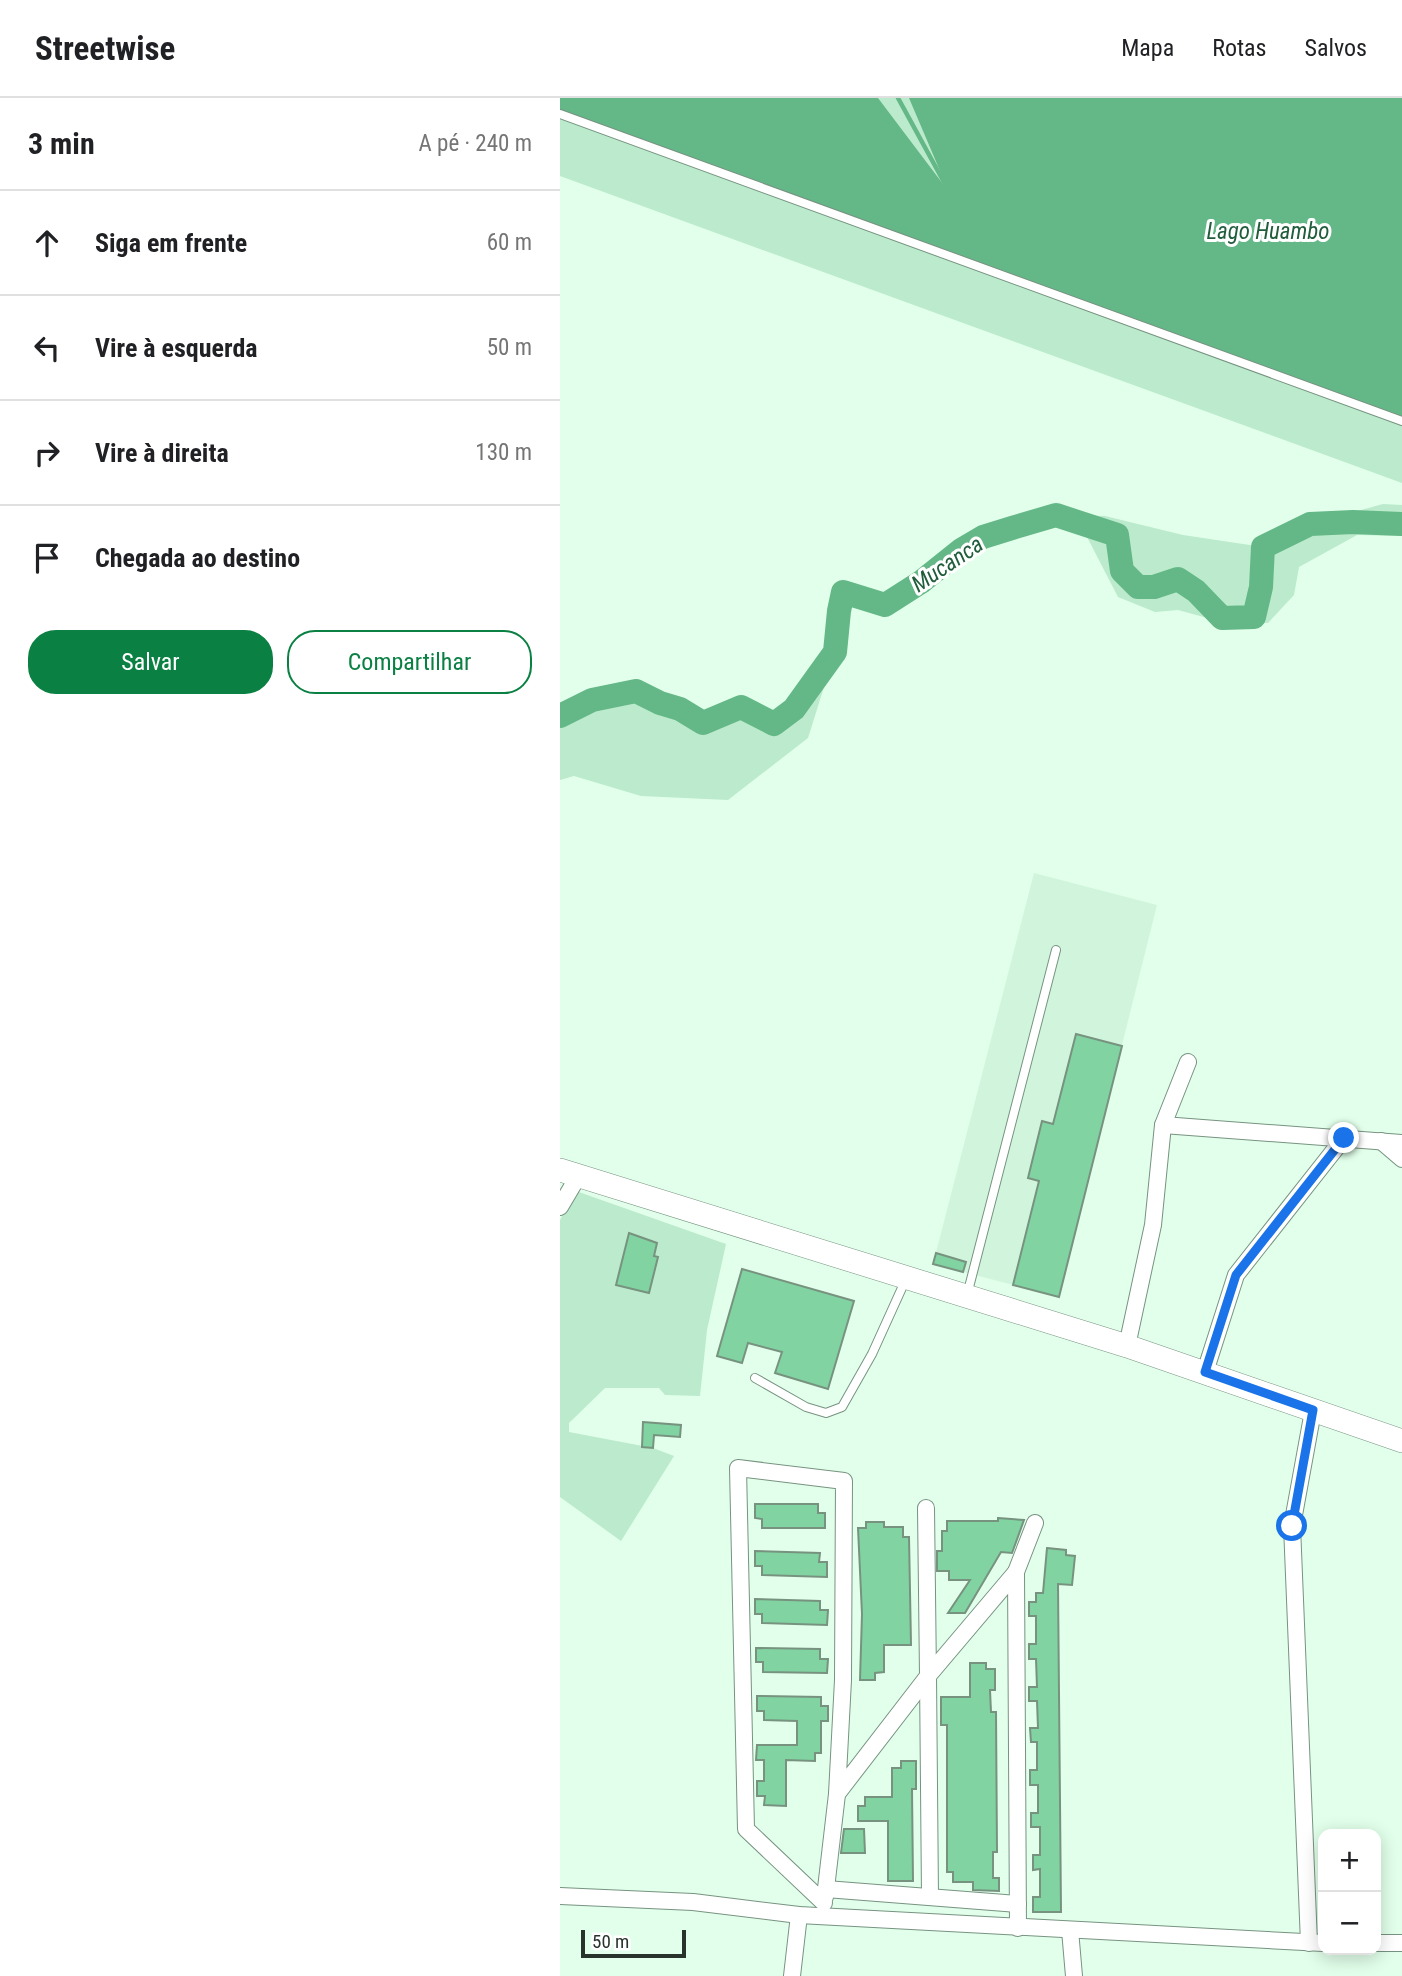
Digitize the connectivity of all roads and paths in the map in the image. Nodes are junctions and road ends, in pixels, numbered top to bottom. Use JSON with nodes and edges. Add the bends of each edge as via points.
{"nodes":[{"id":1,"x":560,"y":114,"type":"edge"},
{"id":2,"x":1402,"y":421,"type":"edge"},
{"id":3,"x":1056,"y":950,"type":"dead end"},
{"id":4,"x":1188,"y":1062,"type":"dead end"},
{"id":5,"x":1163,"y":1125,"type":"junction"},
{"id":6,"x":1344,"y":1138,"type":"junction"},
{"id":7,"x":1381,"y":1141,"type":"junction"},
{"id":8,"x":1402,"y":1143,"type":"edge"},
{"id":9,"x":1402,"y":1159,"type":"edge"},
{"id":10,"x":569,"y":1173,"type":"edge"},
{"id":11,"x":560,"y":1207,"type":"edge"},
{"id":12,"x":906,"y":1279,"type":"junction"},
{"id":13,"x":966,"y":1298,"type":"junction"},
{"id":14,"x":1126,"y":1346,"type":"junction"},
{"id":15,"x":1205,"y":1372,"type":"junction"},
{"id":16,"x":755,"y":1378,"type":"dead end"},
{"id":17,"x":1313,"y":1410,"type":"junction"},
{"id":18,"x":1402,"y":1441,"type":"edge"},
{"id":19,"x":926,"y":1508,"type":"dead end"},
{"id":20,"x":1035,"y":1522,"type":"dead end"},
{"id":21,"x":1016,"y":1572,"type":"junction"},
{"id":22,"x":928,"y":1676,"type":"junction"},
{"id":23,"x":837,"y":1794,"type":"junction"},
{"id":24,"x":560,"y":1896,"type":"edge"},
{"id":25,"x":930,"y":1897,"type":"junction"},
{"id":26,"x":824,"y":1903,"type":"junction"},
{"id":27,"x":1018,"y":1904,"type":"junction"},
{"id":28,"x":799,"y":1915,"type":"junction"},
{"id":29,"x":1018,"y":1928,"type":"junction"},
{"id":30,"x":1070,"y":1930,"type":"junction"},
{"id":31,"x":1316,"y":1943,"type":"edge"},
{"id":32,"x":1381,"y":1943,"type":"edge"},
{"id":33,"x":1402,"y":1943,"type":"edge"},
{"id":34,"x":792,"y":1976,"type":"edge"},
{"id":35,"x":1074,"y":1976,"type":"edge"}],
"edges":[{"from":1,"to":2,"type":"lane"},
{"from":3,"to":13,"type":"lane"},
{"from":4,"to":5,"type":"street"},
{"from":5,"to":6,"type":"street"},
{"from":5,"to":14,"type":"street","via":[[1153,1225]]},
{"from":6,"to":7,"type":"street"},
{"from":6,"to":15,"type":"street","via":[[1236,1275]]},
{"from":7,"to":8,"type":"street"},
{"from":7,"to":9,"type":"street"},
{"from":10,"to":11,"type":"street"},
{"from":10,"to":12,"type":"street"},
{"from":12,"to":13,"type":"street"},
{"from":12,"to":16,"type":"lane","via":[[842,1407],[827,1413],[806,1407]]},
{"from":13,"to":14,"type":"street"},
{"from":14,"to":15,"type":"street"},
{"from":15,"to":17,"type":"street"},
{"from":17,"to":18,"type":"street"},
{"from":17,"to":31,"type":"street","via":[[1292,1526]]},
{"from":19,"to":22,"type":"street"},
{"from":20,"to":21,"type":"street"},
{"from":21,"to":22,"type":"street"},
{"from":21,"to":27,"type":"street"},
{"from":22,"to":23,"type":"street"},
{"from":22,"to":25,"type":"street"},
{"from":23,"to":26,"type":"street"},
{"from":23,"to":26,"type":"street","via":[[844,1481],[738,1468],[746,1829]]},
{"from":24,"to":28,"type":"street","via":[[693,1902]]},
{"from":25,"to":26,"type":"street"},
{"from":25,"to":27,"type":"street"},
{"from":26,"to":28,"type":"street"},
{"from":26,"to":29,"type":"street"},
{"from":27,"to":29,"type":"street"},
{"from":28,"to":34,"type":"street"},
{"from":29,"to":30,"type":"street"},
{"from":30,"to":31,"type":"street"},
{"from":30,"to":35,"type":"street"},
{"from":32,"to":33,"type":"street"}]}
